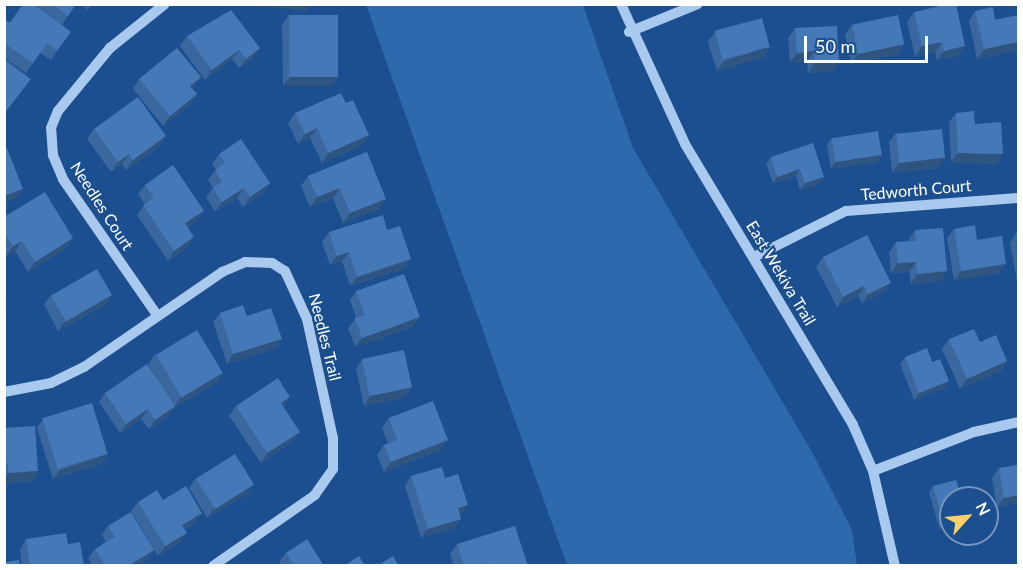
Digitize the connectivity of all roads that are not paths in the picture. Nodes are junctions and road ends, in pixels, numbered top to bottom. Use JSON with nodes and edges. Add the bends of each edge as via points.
{"nodes":[{"id":1,"x":165,"y":4,"type":"edge"},
{"id":2,"x":621,"y":4,"type":"edge"},
{"id":3,"x":698,"y":4,"type":"edge"},
{"id":4,"x":629,"y":32,"type":"junction"},
{"id":5,"x":1018,"y":198,"type":"edge"},
{"id":6,"x":754,"y":257,"type":"junction"},
{"id":7,"x":157,"y":315,"type":"junction"},
{"id":8,"x":4,"y":392,"type":"edge"},
{"id":9,"x":1018,"y":422,"type":"edge"},
{"id":10,"x":873,"y":471,"type":"junction"},
{"id":11,"x":213,"y":566,"type":"edge"},
{"id":12,"x":895,"y":566,"type":"edge"}],
"edges":[{"from":1,"to":7,"type":"street","name":"Needles Court","via":[[110,48],[64,103],[51,128],[53,154],[63,179]]},
{"from":2,"to":4,"type":"street","name":"East Wekiva Trail"},
{"from":3,"to":4,"type":"street"},
{"from":4,"to":6,"type":"street","name":"East Wekiva Trail","via":[[684,144]]},
{"from":5,"to":6,"type":"street","name":"Tedworth Court","via":[[846,211]]},
{"from":6,"to":10,"type":"street","name":"East Wekiva Trail","via":[[853,425]]},
{"from":7,"to":8,"type":"street","name":"Needles Trail","via":[[76,371],[51,383]]},
{"from":7,"to":11,"type":"street","name":"Needles Trail","via":[[222,272],[245,262],[272,263],[285,271],[298,291],[324,395],[333,469],[315,495]]},
{"from":9,"to":10,"type":"street","via":[[974,432]]},
{"from":10,"to":12,"type":"street","name":"East Wekiva Trail"}]}
